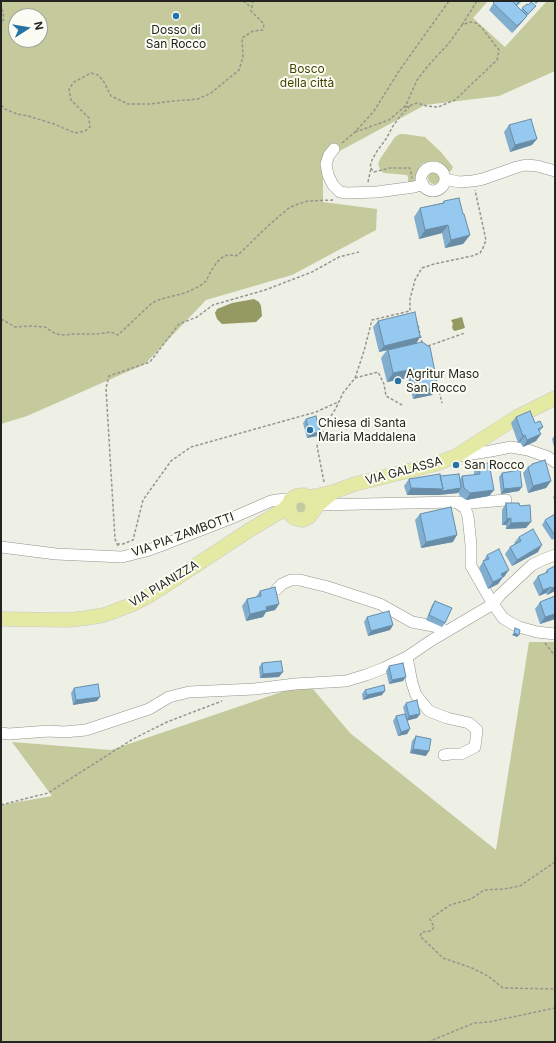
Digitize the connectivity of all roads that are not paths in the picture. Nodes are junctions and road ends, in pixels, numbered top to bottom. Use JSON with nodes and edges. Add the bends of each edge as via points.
{"nodes":[{"id":1,"x":334,"y":149,"type":"road end"},
{"id":2,"x":555,"y":171,"type":"edge"},
{"id":3,"x":445,"y":179,"type":"junction"},
{"id":4,"x":419,"y":186,"type":"junction"},
{"id":5,"x":555,"y":398,"type":"edge"},
{"id":6,"x":456,"y":456,"type":"junction"},
{"id":7,"x":555,"y":462,"type":"edge"},
{"id":8,"x":332,"y":492,"type":"junction"},
{"id":9,"x":307,"y":497,"type":"junction"},
{"id":10,"x":506,"y":500,"type":"dead end"},
{"id":11,"x":290,"y":502,"type":"junction"},
{"id":12,"x":456,"y":502,"type":"junction"},
{"id":13,"x":345,"y":504,"type":"junction"},
{"id":14,"x":315,"y":510,"type":"junction"},
{"id":15,"x":294,"y":518,"type":"junction"},
{"id":16,"x":268,"y":519,"type":"junction"},
{"id":17,"x":1,"y":547,"type":"edge"},
{"id":18,"x":555,"y":555,"type":"edge"},
{"id":19,"x":277,"y":589,"type":"edge"},
{"id":20,"x":493,"y":604,"type":"junction"},
{"id":21,"x":1,"y":619,"type":"edge"},
{"id":22,"x":446,"y":631,"type":"junction"},
{"id":23,"x":555,"y":634,"type":"edge"},
{"id":24,"x":407,"y":657,"type":"junction"},
{"id":25,"x":1,"y":733,"type":"edge"},
{"id":26,"x":444,"y":755,"type":"dead end"}],
"edges":[{"from":1,"to":4,"type":"street","via":[[326,164],[328,176],[340,192],[371,192]]},
{"from":2,"to":3,"type":"street","via":[[526,165],[473,180],[459,182]]},
{"from":3,"to":4,"type":"street","via":[[437,190]]},
{"from":3,"to":4,"type":"street","via":[[441,170],[429,168],[423,173]]},
{"from":5,"to":6,"type":"main road","name":"VIA GALASSA","via":[[517,417]]},
{"from":6,"to":7,"type":"street","via":[[511,447],[528,450]]},
{"from":6,"to":8,"type":"main road","name":"VIA GALASSA","via":[[436,464]]},
{"from":8,"to":9,"type":"main road","name":"VIA GALASSA"},
{"from":8,"to":13,"type":"street"},
{"from":8,"to":14,"type":"main road","name":"VIA GALASSA"},
{"from":9,"to":11,"type":"main road","name":"VIA PIANIZZA","via":[[296,496]]},
{"from":9,"to":14,"type":"main road"},
{"from":10,"to":12,"type":"street"},
{"from":11,"to":15,"type":"main road","via":[[289,512]]},
{"from":11,"to":16,"type":"main road","name":"VIA PIANIZZA","via":[[283,510]]},
{"from":11,"to":17,"type":"street","name":"VIA PIA ZAMBOTTI","via":[[276,499],[154,549],[122,557],[56,554]]},
{"from":12,"to":13,"type":"street"},
{"from":12,"to":20,"type":"street","via":[[464,508],[468,516],[471,566]]},
{"from":13,"to":14,"type":"street"},
{"from":14,"to":15,"type":"main road","name":"VIA PIANIZZA","via":[[302,520]]},
{"from":15,"to":16,"type":"main road","name":"VIA PIANIZZA"},
{"from":16,"to":21,"type":"main road","name":"VIA PIANIZZA","via":[[145,598],[116,611],[69,620]]},
{"from":18,"to":20,"type":"street","via":[[532,565]]},
{"from":19,"to":22,"type":"street","via":[[291,580],[300,580],[360,597],[380,604],[412,622]]},
{"from":20,"to":22,"type":"street"},
{"from":20,"to":23,"type":"street","via":[[503,618],[519,627]]},
{"from":22,"to":24,"type":"street"},
{"from":24,"to":25,"type":"street","via":[[378,671],[346,681],[189,692],[169,697],[149,709],[86,730]]},
{"from":24,"to":26,"type":"street","via":[[416,695],[430,711],[469,723],[477,730],[475,747],[462,754]]}]}
